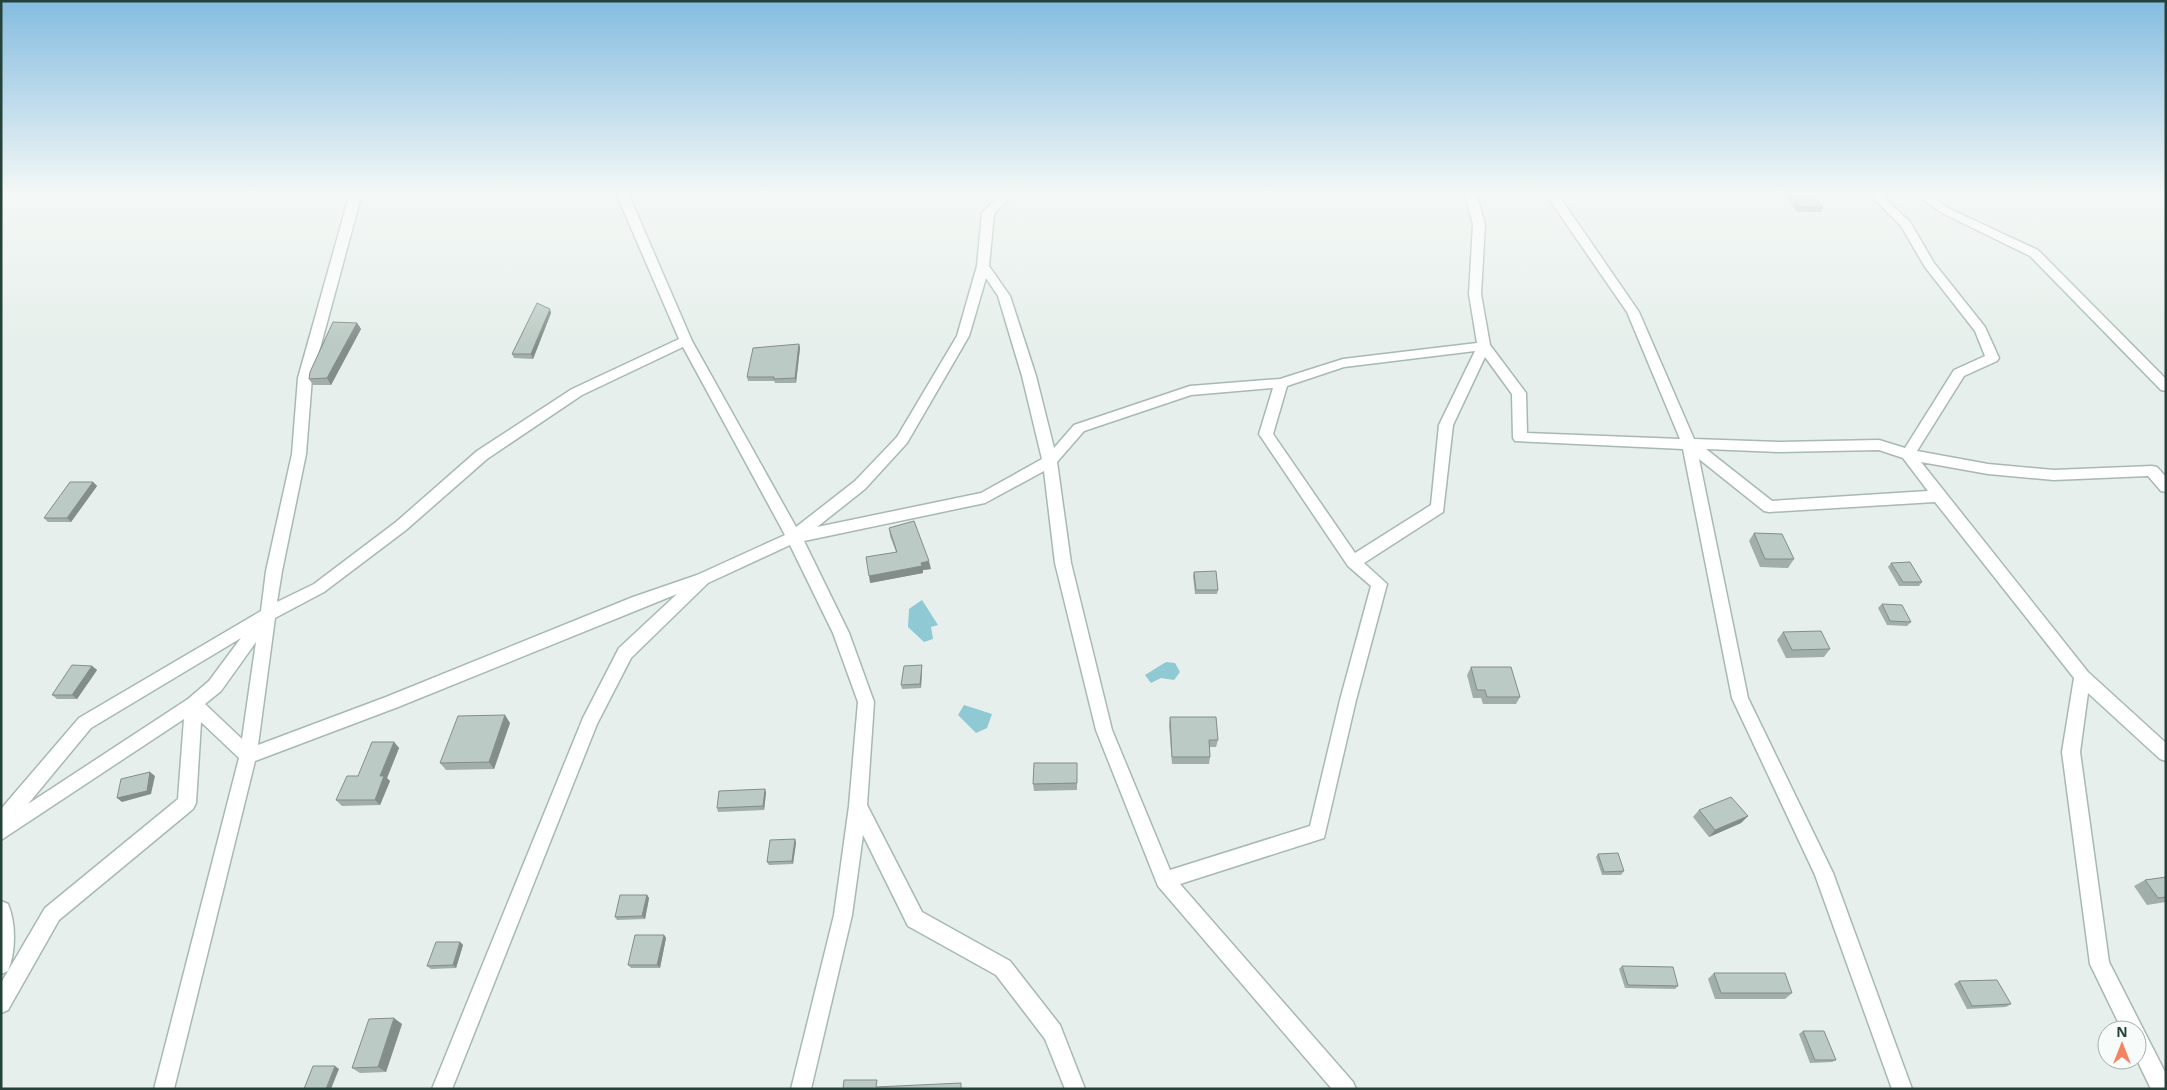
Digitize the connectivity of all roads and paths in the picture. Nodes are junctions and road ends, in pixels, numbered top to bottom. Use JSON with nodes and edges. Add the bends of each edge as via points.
{"nodes":[{"id":1,"x":342,"y":244,"type":"edge"},
{"id":2,"x":644,"y":244,"type":"edge"},
{"id":3,"x":985,"y":244,"type":"edge"},
{"id":4,"x":1478,"y":244,"type":"edge"},
{"id":5,"x":1586,"y":244,"type":"edge"},
{"id":6,"x":1917,"y":244,"type":"edge"},
{"id":7,"x":2015,"y":244,"type":"edge"},
{"id":8,"x":983,"y":266,"type":"junction"},
{"id":9,"x":686,"y":341,"type":"junction"},
{"id":10,"x":1484,"y":346,"type":"junction"},
{"id":11,"x":1281,"y":383,"type":"junction"},
{"id":12,"x":2166,"y":387,"type":"edge"},
{"id":13,"x":1689,"y":443,"type":"junction"},
{"id":14,"x":1908,"y":454,"type":"junction"},
{"id":15,"x":1050,"y":461,"type":"junction"},
{"id":16,"x":2159,"y":470,"type":"edge"},
{"id":17,"x":2166,"y":487,"type":"edge"},
{"id":18,"x":1940,"y":496,"type":"junction"},
{"id":19,"x":794,"y":537,"type":"junction"},
{"id":20,"x":1353,"y":562,"type":"junction"},
{"id":21,"x":703,"y":579,"type":"junction"},
{"id":22,"x":268,"y":614,"type":"junction"},
{"id":23,"x":2082,"y":677,"type":"junction"},
{"id":24,"x":194,"y":704,"type":"junction"},
{"id":25,"x":2166,"y":754,"type":"edge"},
{"id":26,"x":248,"y":756,"type":"junction"},
{"id":27,"x":858,"y":806,"type":"junction"},
{"id":28,"x":1,"y":823,"type":"edge"},
{"id":29,"x":1,"y":832,"type":"edge"},
{"id":30,"x":1165,"y":880,"type":"junction"},
{"id":31,"x":1,"y":910,"type":"edge"},
{"id":32,"x":1,"y":964,"type":"edge"},
{"id":33,"x":1,"y":1003,"type":"edge"},
{"id":34,"x":2128,"y":1020,"type":"edge"},
{"id":35,"x":2147,"y":1058,"type":"edge"},
{"id":36,"x":164,"y":1089,"type":"edge"},
{"id":37,"x":442,"y":1089,"type":"edge"},
{"id":38,"x":801,"y":1089,"type":"edge"},
{"id":39,"x":1074,"y":1089,"type":"edge"},
{"id":40,"x":1346,"y":1089,"type":"edge"},
{"id":41,"x":1902,"y":1089,"type":"edge"},
{"id":42,"x":2162,"y":1089,"type":"edge"}],
"edges":[{"from":1,"to":22,"type":"street","via":[[305,378],[299,454]]},
{"from":2,"to":9,"type":"street"},
{"from":3,"to":8,"type":"street"},
{"from":4,"to":10,"type":"street","via":[[1475,294]]},
{"from":5,"to":13,"type":"street","via":[[1633,312]]},
{"from":6,"to":14,"type":"street","via":[[1929,264],[1981,330],[1992,358],[1959,373]]},
{"from":7,"to":12,"type":"street","via":[[2034,253]]},
{"from":8,"to":15,"type":"street","via":[[1004,296],[1029,376]]},
{"from":8,"to":19,"type":"street","via":[[964,336],[902,440],[860,486]]},
{"from":9,"to":19,"type":"street"},
{"from":9,"to":22,"type":"street","via":[[577,392],[482,455],[401,526],[319,588]]},
{"from":10,"to":11,"type":"street","via":[[1343,363]]},
{"from":10,"to":13,"type":"street","via":[[1519,393],[1520,438]]},
{"from":10,"to":20,"type":"street","via":[[1446,425],[1438,508]]},
{"from":11,"to":15,"type":"street","via":[[1190,391],[1079,428]]},
{"from":11,"to":20,"type":"street","via":[[1266,434]]},
{"from":13,"to":14,"type":"street","via":[[1779,447],[1879,445]]},
{"from":13,"to":18,"type":"street","via":[[1769,506]]},
{"from":13,"to":41,"type":"street","via":[[1740,698],[1824,873]]},
{"from":14,"to":16,"type":"street","via":[[1988,469],[2054,475]]},
{"from":14,"to":18,"type":"street"},
{"from":15,"to":19,"type":"street","via":[[985,498]]},
{"from":15,"to":30,"type":"street","via":[[1063,562],[1104,730]]},
{"from":16,"to":17,"type":"street"},
{"from":18,"to":23,"type":"street"},
{"from":19,"to":21,"type":"street"},
{"from":19,"to":27,"type":"street","via":[[841,632],[866,702]]},
{"from":20,"to":30,"type":"street","via":[[1379,584],[1318,832]]},
{"from":21,"to":26,"type":"street","via":[[639,601],[392,702]]},
{"from":21,"to":37,"type":"street","via":[[625,653],[589,723]]},
{"from":22,"to":24,"type":"street","via":[[215,686]]},
{"from":22,"to":26,"type":"street"},
{"from":22,"to":28,"type":"street","via":[[85,723]]},
{"from":23,"to":25,"type":"street"},
{"from":23,"to":34,"type":"street","via":[[2071,752],[2100,964]]},
{"from":24,"to":26,"type":"street"},
{"from":24,"to":29,"type":"street"},
{"from":24,"to":33,"type":"street","via":[[187,803],[52,914]]},
{"from":26,"to":36,"type":"street"},
{"from":27,"to":38,"type":"street","via":[[843,915]]},
{"from":27,"to":39,"type":"street","via":[[915,919],[1003,968],[1053,1032]]},
{"from":30,"to":40,"type":"street"},
{"from":31,"to":32,"type":"street","via":[[5,926]]},
{"from":35,"to":42,"type":"street"}]}
